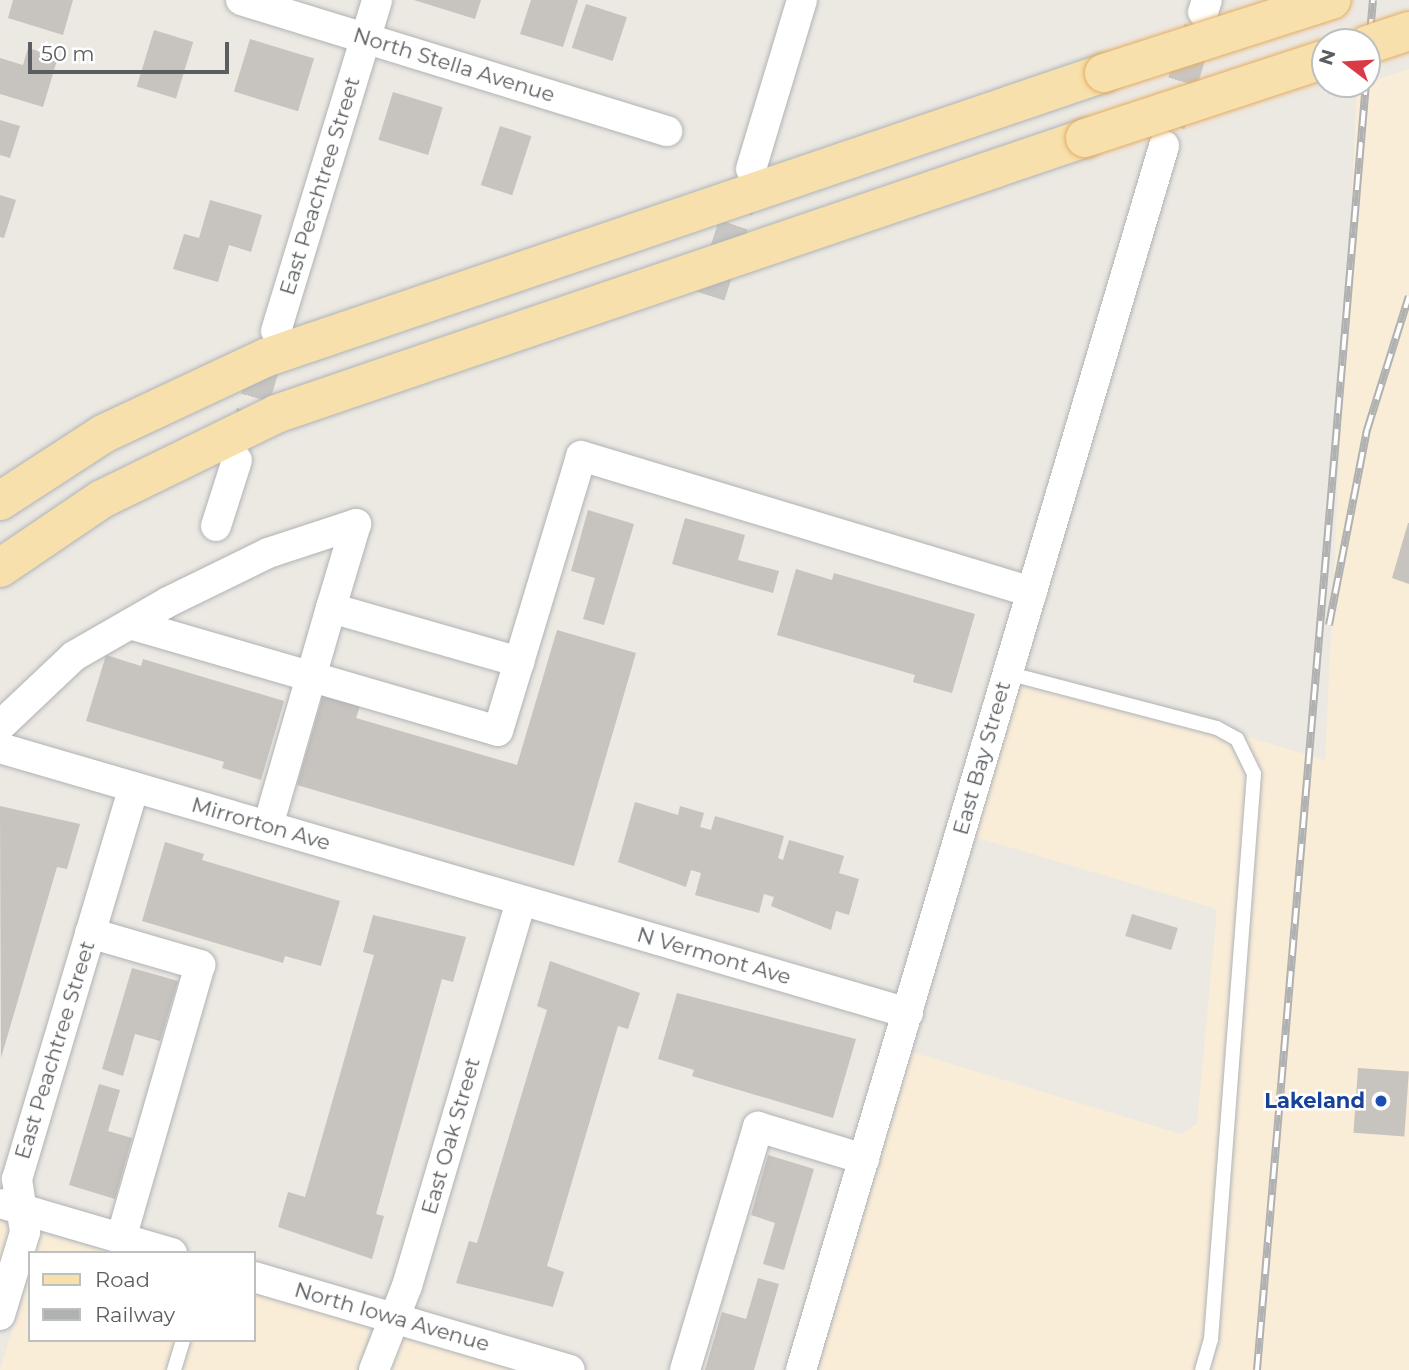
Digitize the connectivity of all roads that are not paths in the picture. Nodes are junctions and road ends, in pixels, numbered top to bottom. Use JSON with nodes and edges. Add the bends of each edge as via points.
{"nodes":[{"id":1,"x":241,"y":0,"type":"edge"},
{"id":2,"x":377,"y":0,"type":"edge"},
{"id":3,"x":802,"y":0,"type":"edge"},
{"id":4,"x":1332,"y":0,"type":"edge"},
{"id":5,"x":1409,"y":31,"type":"edge"},
{"id":6,"x":365,"y":38,"type":"junction"},
{"id":7,"x":1381,"y":40,"type":"edge"},
{"id":8,"x":1311,"y":64,"type":"edge"},
{"id":9,"x":667,"y":131,"type":"dead end"},
{"id":10,"x":1164,"y":146,"type":"tunnel mouth"},
{"id":11,"x":751,"y":169,"type":"tunnel mouth"},
{"id":12,"x":276,"y":331,"type":"tunnel mouth"},
{"id":13,"x":237,"y":460,"type":"tunnel mouth"},
{"id":14,"x":0,"y":501,"type":"edge"},
{"id":15,"x":216,"y":526,"type":"dead end"},
{"id":16,"x":0,"y":568,"type":"edge"},
{"id":17,"x":1032,"y":592,"type":"junction"},
{"id":18,"x":331,"y":608,"type":"junction"},
{"id":19,"x":130,"y":624,"type":"junction"},
{"id":20,"x":519,"y":662,"type":"junction"},
{"id":21,"x":1007,"y":673,"type":"junction"},
{"id":22,"x":311,"y":676,"type":"junction"},
{"id":23,"x":0,"y":726,"type":"edge"},
{"id":24,"x":0,"y":748,"type":"edge"},
{"id":25,"x":134,"y":787,"type":"junction"},
{"id":26,"x":268,"y":826,"type":"junction"},
{"id":27,"x":521,"y":900,"type":"junction"},
{"id":28,"x":90,"y":933,"type":"junction"},
{"id":29,"x":908,"y":1013,"type":"junction"},
{"id":30,"x":864,"y":1159,"type":"junction"},
{"id":31,"x":11,"y":1206,"type":"edge"},
{"id":32,"x":121,"y":1238,"type":"junction"},
{"id":33,"x":165,"y":1251,"type":"edge"},
{"id":34,"x":256,"y":1278,"type":"edge"},
{"id":35,"x":0,"y":1315,"type":"edge"},
{"id":36,"x":390,"y":1317,"type":"junction"},
{"id":37,"x":182,"y":1342,"type":"edge"},
{"id":38,"x":174,"y":1370,"type":"edge"},
{"id":39,"x":374,"y":1370,"type":"edge"},
{"id":40,"x":570,"y":1370,"type":"edge"},
{"id":41,"x":685,"y":1370,"type":"edge"},
{"id":42,"x":801,"y":1370,"type":"edge"},
{"id":43,"x":1202,"y":1370,"type":"edge"}],
"edges":[{"from":1,"to":6,"type":"street","name":"North Stella Avenue"},
{"from":2,"to":6,"type":"street","name":"East Peachtree Street"},
{"from":3,"to":11,"type":"street"},
{"from":4,"to":14,"type":"main road","bridge":true,"via":[[265,358],[103,434]]},
{"from":5,"to":7,"type":"main road","bridge":true},
{"from":6,"to":9,"type":"street","name":"North Stella Avenue"},
{"from":6,"to":12,"type":"street","name":"East Peachtree Street"},
{"from":8,"to":16,"type":"main road","bridge":true,"via":[[276,414],[102,499]]},
{"from":10,"to":17,"type":"street","name":"East Bay Street"},
{"from":13,"to":15,"type":"street"},
{"from":17,"to":20,"type":"street","via":[[581,456]]},
{"from":17,"to":21,"type":"street","name":"East Bay Street"},
{"from":18,"to":19,"type":"street","via":[[356,524],[268,553]]},
{"from":18,"to":20,"type":"street"},
{"from":18,"to":22,"type":"street"},
{"from":19,"to":22,"type":"street"},
{"from":19,"to":23,"type":"street","via":[[74,656]]},
{"from":20,"to":22,"type":"street","via":[[498,731]]},
{"from":21,"to":29,"type":"street","name":"East Bay Street"},
{"from":21,"to":43,"type":"lane","via":[[1217,728],[1237,739],[1251,764],[1213,1311]]},
{"from":22,"to":26,"type":"street"},
{"from":24,"to":25,"type":"street","name":"Mirrorton Ave"},
{"from":25,"to":26,"type":"street","name":"Mirrorton Ave"},
{"from":25,"to":28,"type":"street","name":"East Peachtree Street"},
{"from":26,"to":27,"type":"street","name":"Mirrorton Ave"},
{"from":27,"to":29,"type":"street","name":"N Vermont Ave"},
{"from":27,"to":36,"type":"street","name":"East Oak Street","via":[[407,1286]]},
{"from":28,"to":31,"type":"street","name":"East Peachtree Street"},
{"from":28,"to":32,"type":"street","via":[[200,965]]},
{"from":29,"to":30,"type":"street","name":"East Bay Street"},
{"from":30,"to":41,"type":"street","via":[[758,1127]]},
{"from":30,"to":42,"type":"street","name":"East Bay Street"},
{"from":31,"to":32,"type":"street"},
{"from":31,"to":35,"type":"street","name":"East Peachtree Street","via":[[25,1232]]},
{"from":32,"to":33,"type":"street"},
{"from":34,"to":36,"type":"street","name":"North Iowa Avenue"},
{"from":36,"to":39,"type":"street","name":"East Oak Street"},
{"from":36,"to":40,"type":"street","name":"North Iowa Avenue"},
{"from":37,"to":38,"type":"lane"}]}
